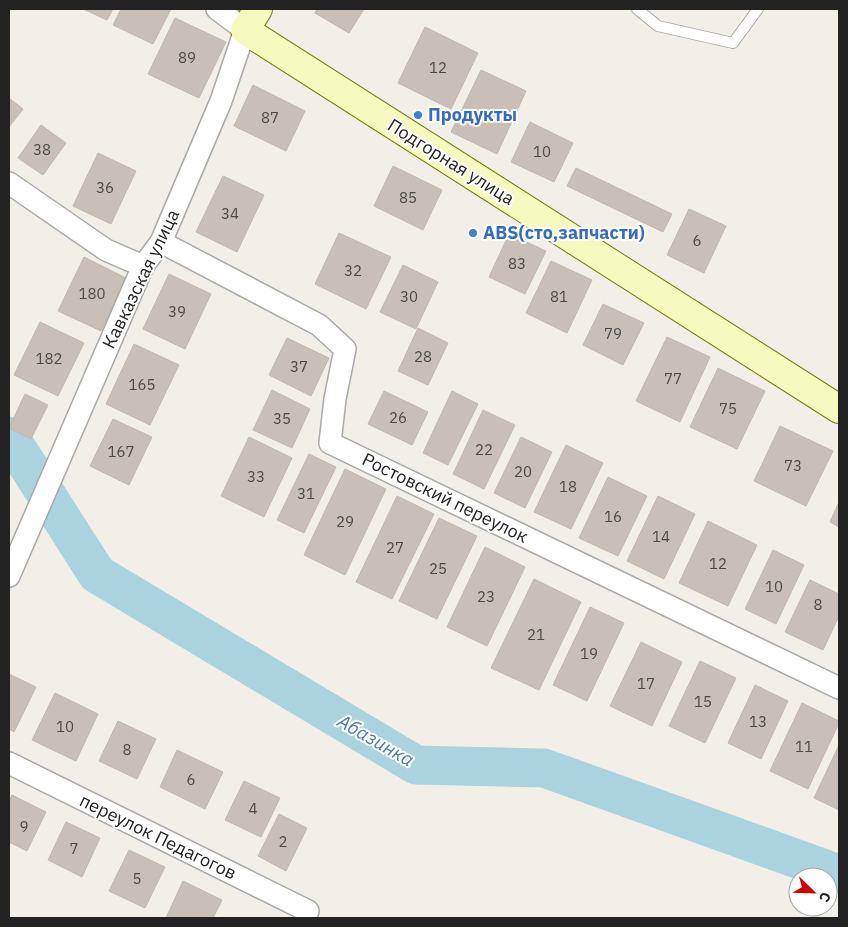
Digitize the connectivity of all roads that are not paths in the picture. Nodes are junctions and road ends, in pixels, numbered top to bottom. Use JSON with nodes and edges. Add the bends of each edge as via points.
{"nodes":[{"id":1,"x":217,"y":9,"type":"edge"},
{"id":2,"x":637,"y":9,"type":"edge"},
{"id":3,"x":758,"y":9,"type":"edge"},
{"id":4,"x":252,"y":20,"type":"edge"},
{"id":5,"x":9,"y":183,"type":"edge"},
{"id":6,"x":162,"y":242,"type":"junction"},
{"id":7,"x":143,"y":266,"type":"junction"},
{"id":8,"x":839,"y":409,"type":"edge"},
{"id":9,"x":9,"y":576,"type":"edge"},
{"id":10,"x":839,"y":688,"type":"edge"},
{"id":11,"x":9,"y":763,"type":"edge"},
{"id":12,"x":308,"y":911,"type":"dead end"}],
"edges":[{"from":1,"to":4,"type":"street","name":"Подгорная улица"},
{"from":2,"to":3,"type":"lane","via":[[658,26],[733,43]]},
{"from":4,"to":6,"type":"street","name":"Кавказская улица"},
{"from":4,"to":8,"type":"main road","name":"Подгорная улица"},
{"from":5,"to":7,"type":"street","via":[[106,250]]},
{"from":6,"to":7,"type":"street","name":"Кавказская улица"},
{"from":6,"to":10,"type":"street","name":"Ростовский переулок","via":[[319,324],[345,349],[330,443]]},
{"from":7,"to":9,"type":"street","name":"Кавказская улица"},
{"from":11,"to":12,"type":"street","name":"переулок Педагогов"}]}
